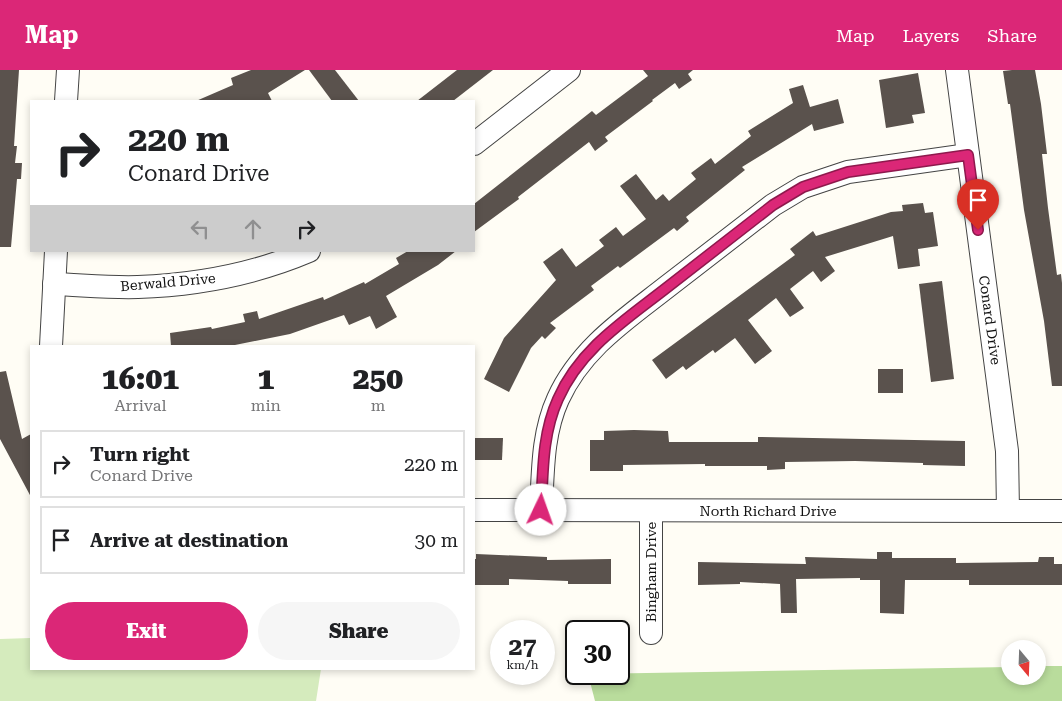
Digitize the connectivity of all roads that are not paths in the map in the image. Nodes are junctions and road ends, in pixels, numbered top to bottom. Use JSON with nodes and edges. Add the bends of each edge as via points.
{"nodes":[{"id":1,"x":68,"y":70,"type":"edge"},
{"id":2,"x":569,"y":70,"type":"edge"},
{"id":3,"x":957,"y":70,"type":"edge"},
{"id":4,"x":66,"y":100,"type":"edge"},
{"id":5,"x":475,"y":143,"type":"edge"},
{"id":6,"x":968,"y":155,"type":"junction"},
{"id":7,"x":56,"y":252,"type":"edge"},
{"id":8,"x":305,"y":252,"type":"edge"},
{"id":9,"x":54,"y":284,"type":"junction"},
{"id":10,"x":51,"y":345,"type":"edge"},
{"id":11,"x":475,"y":510,"type":"edge"},
{"id":12,"x":541,"y":510,"type":"junction"},
{"id":13,"x":651,"y":511,"type":"junction"},
{"id":14,"x":1008,"y":511,"type":"junction"},
{"id":15,"x":1062,"y":511,"type":"edge"},
{"id":16,"x":651,"y":633,"type":"dead end"}],
"edges":[{"from":1,"to":4,"type":"street"},
{"from":2,"to":5,"type":"street"},
{"from":3,"to":6,"type":"street","name":"Conard Drive"},
{"from":6,"to":12,"type":"street","via":[[848,172],[803,187],[773,205],[604,336],[575,369],[558,399],[544,448]]},
{"from":6,"to":14,"type":"street","name":"Conard Drive","via":[[1007,451]]},
{"from":7,"to":9,"type":"street"},
{"from":8,"to":9,"type":"street","name":"Berwald Drive","via":[[260,268],[188,283],[137,287]]},
{"from":9,"to":10,"type":"street"},
{"from":11,"to":12,"type":"street","name":"North Richard Drive"},
{"from":12,"to":13,"type":"street","name":"North Richard Drive"},
{"from":13,"to":14,"type":"street","name":"North Richard Drive"},
{"from":13,"to":16,"type":"street","name":"Bingham Drive"},
{"from":14,"to":15,"type":"street","name":"North Richard Drive"}]}
